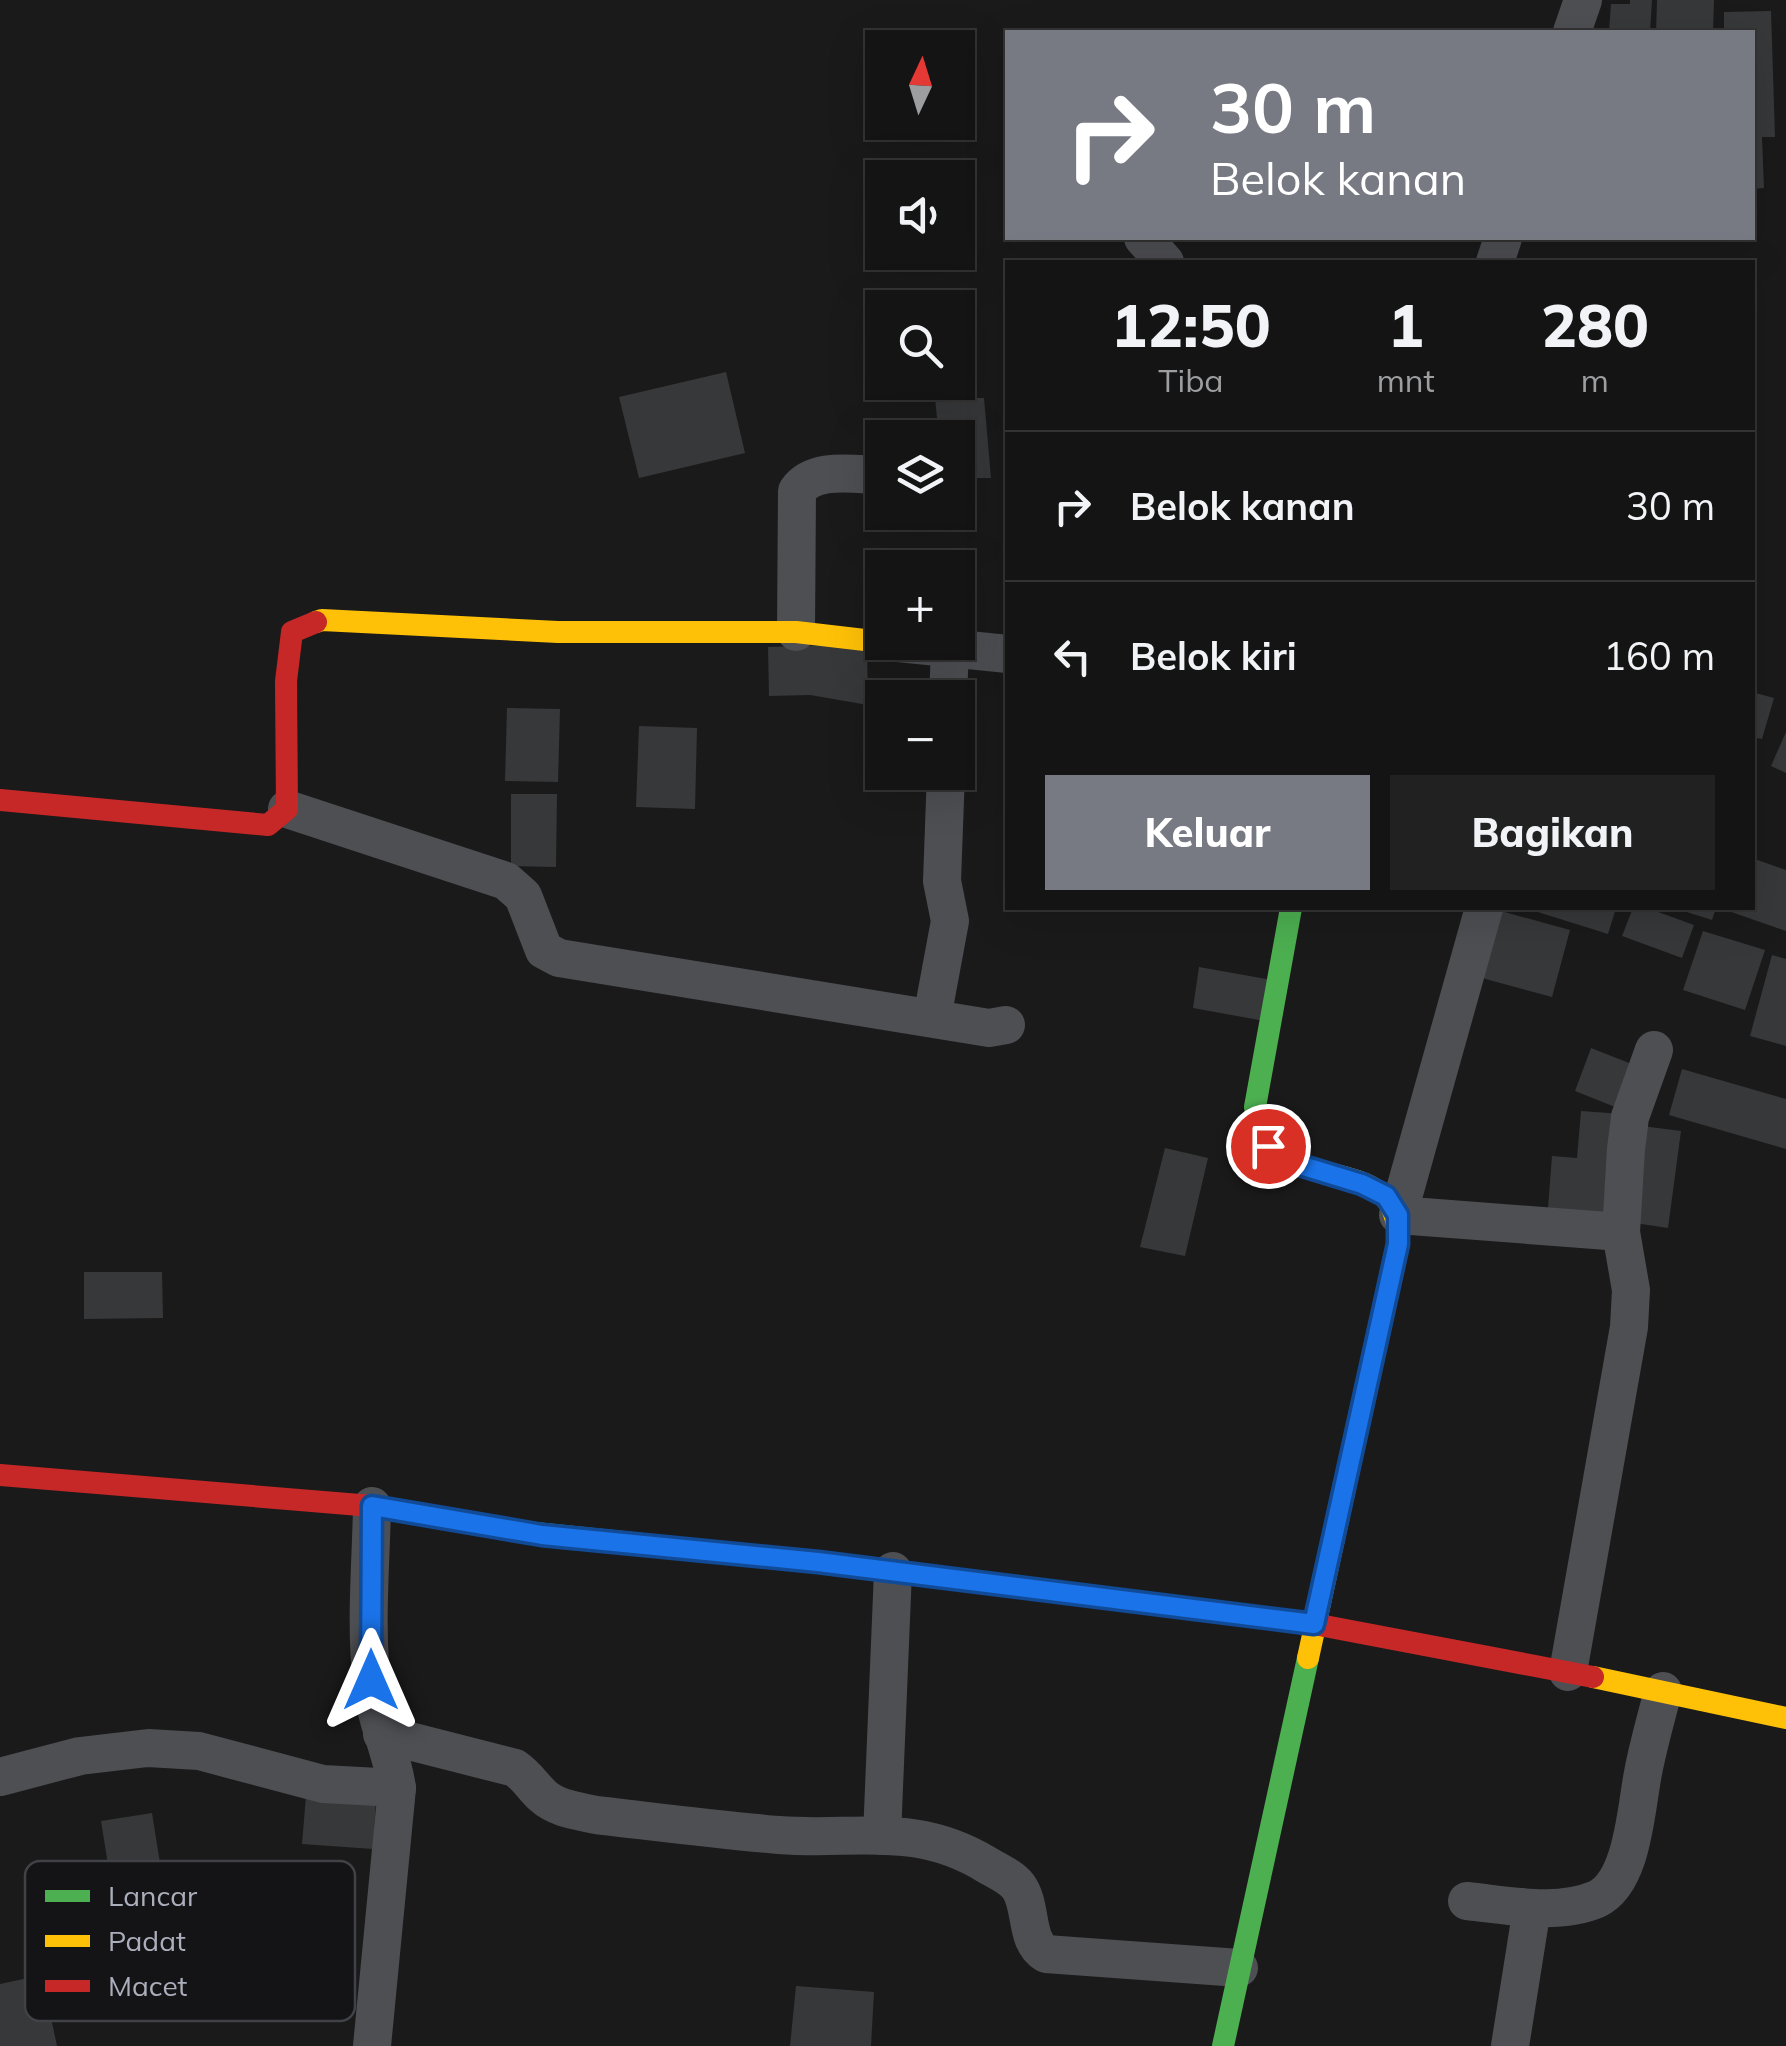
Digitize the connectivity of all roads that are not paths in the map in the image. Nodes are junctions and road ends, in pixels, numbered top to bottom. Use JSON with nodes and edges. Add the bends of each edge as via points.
{"nodes":[{"id":1,"x":1583,"y":0,"type":"edge"},
{"id":2,"x":1573,"y":30,"type":"edge"},
{"id":3,"x":1145,"y":240,"type":"edge"},
{"id":4,"x":1163,"y":260,"type":"edge"},
{"id":5,"x":865,"y":475,"type":"edge"},
{"id":6,"x":796,"y":632,"type":"junction"},
{"id":7,"x":865,"y":640,"type":"edge"},
{"id":8,"x":975,"y":651,"type":"edge"},
{"id":9,"x":1005,"y":654,"type":"edge"},
{"id":10,"x":945,"y":790,"type":"edge"},
{"id":11,"x":0,"y":800,"type":"edge"},
{"id":12,"x":287,"y":808,"type":"junction"},
{"id":13,"x":1291,"y":910,"type":"edge"},
{"id":14,"x":1483,"y":910,"type":"edge"},
{"id":15,"x":932,"y":1018,"type":"junction"},
{"id":16,"x":1006,"y":1025,"type":"dead end"},
{"id":17,"x":1654,"y":1050,"type":"dead end"},
{"id":18,"x":1398,"y":1215,"type":"junction"},
{"id":19,"x":1621,"y":1232,"type":"junction"},
{"id":20,"x":0,"y":1476,"type":"edge"},
{"id":21,"x":372,"y":1506,"type":"junction"},
{"id":22,"x":894,"y":1572,"type":"junction"},
{"id":23,"x":1314,"y":1624,"type":"junction"},
{"id":24,"x":1568,"y":1672,"type":"junction"},
{"id":25,"x":1663,"y":1692,"type":"junction"},
{"id":26,"x":1786,"y":1718,"type":"edge"},
{"id":27,"x":382,"y":1734,"type":"junction"},
{"id":28,"x":0,"y":1777,"type":"edge"},
{"id":29,"x":397,"y":1788,"type":"junction"},
{"id":30,"x":882,"y":1836,"type":"junction"},
{"id":31,"x":1467,"y":1902,"type":"dead end"},
{"id":32,"x":1532,"y":1908,"type":"junction"},
{"id":33,"x":1240,"y":1968,"type":"junction"},
{"id":34,"x":372,"y":2046,"type":"edge"},
{"id":35,"x":1223,"y":2046,"type":"edge"},
{"id":36,"x":1510,"y":2046,"type":"edge"}],
"edges":[{"from":1,"to":2,"type":"street"},
{"from":3,"to":4,"type":"street"},
{"from":5,"to":6,"type":"street","via":[[818,476],[797,491]]},
{"from":6,"to":7,"type":"street"},
{"from":6,"to":12,"type":"street","via":[[558,632],[322,620],[292,632]]},
{"from":8,"to":9,"type":"street"},
{"from":10,"to":15,"type":"street","via":[[942,881],[950,921]]},
{"from":11,"to":12,"type":"street","via":[[230,824],[268,825]]},
{"from":12,"to":15,"type":"street","via":[[506,882],[523,896],[544,950],[559,958]]},
{"from":13,"to":18,"type":"street","via":[[1255,1107],[1258,1128],[1268,1146],[1290,1162],[1362,1184],[1386,1196]]},
{"from":14,"to":18,"type":"street"},
{"from":15,"to":16,"type":"street"},
{"from":17,"to":19,"type":"street","via":[[1630,1118]]},
{"from":18,"to":19,"type":"street"},
{"from":18,"to":23,"type":"street","via":[[1398,1244]]},
{"from":19,"to":24,"type":"street","via":[[1631,1290],[1629,1327]]},
{"from":20,"to":21,"type":"street"},
{"from":21,"to":22,"type":"street","via":[[542,1535]]},
{"from":21,"to":27,"type":"street","via":[[371,1680]]},
{"from":22,"to":23,"type":"street"},
{"from":22,"to":30,"type":"street"},
{"from":23,"to":24,"type":"street"},
{"from":23,"to":33,"type":"street"},
{"from":24,"to":25,"type":"street"},
{"from":25,"to":26,"type":"street"},
{"from":25,"to":32,"type":"street","via":[[1629,1852],[1614,1884],[1598,1898]]},
{"from":27,"to":29,"type":"street"},
{"from":27,"to":30,"type":"street","via":[[515,1768],[566,1809],[782,1835]]},
{"from":28,"to":29,"type":"street","via":[[80,1756],[148,1748],[199,1751],[323,1784]]},
{"from":29,"to":34,"type":"street"},
{"from":30,"to":33,"type":"street","via":[[946,1844],[1015,1883],[1034,1941],[1046,1954]]},
{"from":31,"to":32,"type":"street"},
{"from":32,"to":36,"type":"street"},
{"from":33,"to":35,"type":"street"}]}
